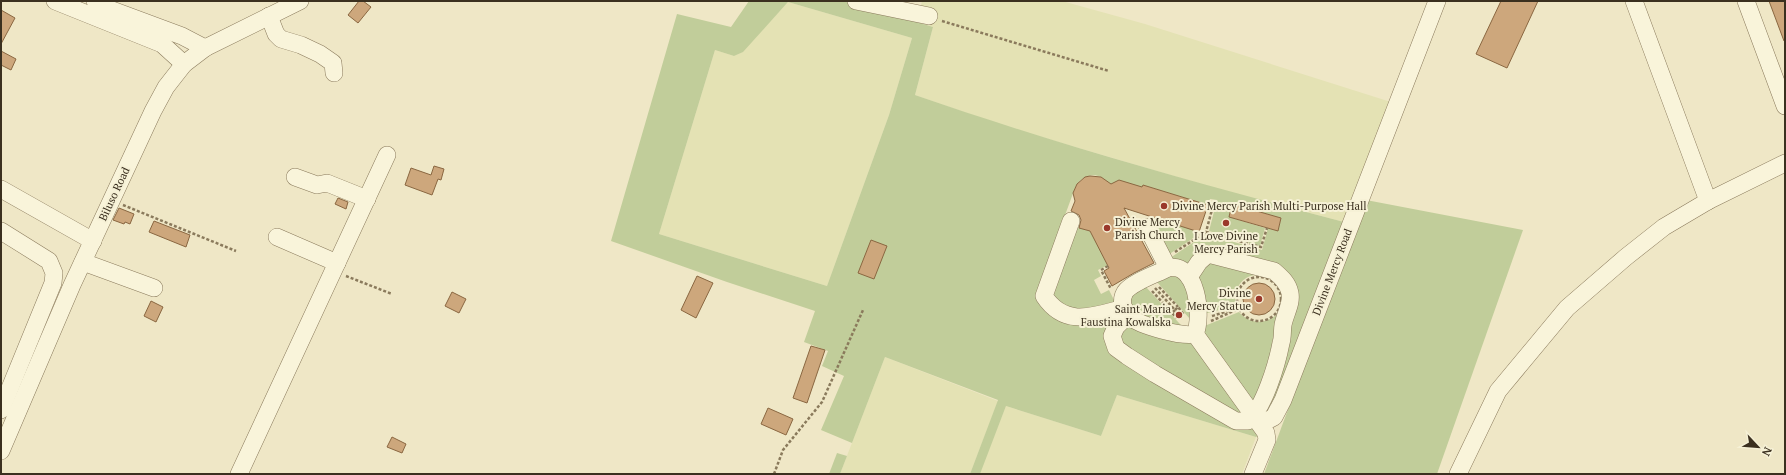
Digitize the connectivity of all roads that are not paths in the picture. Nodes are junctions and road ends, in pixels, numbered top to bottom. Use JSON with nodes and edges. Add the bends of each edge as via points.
{"nodes":[{"id":1,"x":55,"y":1,"type":"edge"},
{"id":2,"x":95,"y":1,"type":"edge"},
{"id":3,"x":300,"y":1,"type":"edge"},
{"id":4,"x":856,"y":1,"type":"edge"},
{"id":5,"x":1437,"y":1,"type":"edge"},
{"id":6,"x":1634,"y":1,"type":"edge"},
{"id":7,"x":1746,"y":1,"type":"edge"},
{"id":8,"x":269,"y":16,"type":"junction"},
{"id":9,"x":928,"y":16,"type":"road end"},
{"id":10,"x":205,"y":48,"type":"junction"},
{"id":11,"x":184,"y":64,"type":"junction"},
{"id":12,"x":334,"y":73,"type":"dead end"},
{"id":13,"x":1785,"y":106,"type":"edge"},
{"id":14,"x":387,"y":155,"type":"dead end"},
{"id":15,"x":1785,"y":163,"type":"edge"},
{"id":16,"x":295,"y":177,"type":"dead end"},
{"id":17,"x":1,"y":189,"type":"edge"},
{"id":18,"x":367,"y":199,"type":"junction"},
{"id":19,"x":1708,"y":201,"type":"junction"},
{"id":20,"x":1071,"y":220,"type":"dead end"},
{"id":21,"x":1147,"y":227,"type":"dead end"},
{"id":22,"x":1,"y":231,"type":"edge"},
{"id":23,"x":277,"y":237,"type":"dead end"},
{"id":24,"x":93,"y":241,"type":"junction"},
{"id":25,"x":83,"y":262,"type":"junction"},
{"id":26,"x":1166,"y":264,"type":"junction"},
{"id":27,"x":334,"y":269,"type":"junction"},
{"id":28,"x":1189,"y":277,"type":"junction"},
{"id":29,"x":154,"y":288,"type":"dead end"},
{"id":30,"x":1125,"y":306,"type":"junction"},
{"id":31,"x":1197,"y":327,"type":"junction"},
{"id":32,"x":1,"y":410,"type":"edge"},
{"id":33,"x":1258,"y":420,"type":"junction"},
{"id":34,"x":1,"y":451,"type":"edge"},
{"id":35,"x":239,"y":474,"type":"edge"},
{"id":36,"x":1253,"y":474,"type":"edge"},
{"id":37,"x":1458,"y":474,"type":"edge"}],
"edges":[{"from":1,"to":11,"type":"street","via":[[162,44]]},
{"from":2,"to":10,"type":"street"},
{"from":3,"to":8,"type":"street","name":"Biluso Road"},
{"from":4,"to":9,"type":"street"},
{"from":5,"to":33,"type":"street","name":"Divine Mercy Road","via":[[1283,400],[1274,417]]},
{"from":6,"to":19,"type":"street"},
{"from":7,"to":13,"type":"street"},
{"from":8,"to":10,"type":"street","name":"Biluso Road"},
{"from":8,"to":12,"type":"street","via":[[276,34],[282,39],[320,54],[333,63]]},
{"from":10,"to":11,"type":"street","name":"Biluso Road"},
{"from":11,"to":24,"type":"street","name":"Biluso Road","via":[[166,87],[153,111]]},
{"from":14,"to":18,"type":"street"},
{"from":15,"to":19,"type":"street"},
{"from":16,"to":18,"type":"street","via":[[318,186],[327,183]]},
{"from":17,"to":24,"type":"street"},
{"from":18,"to":27,"type":"street"},
{"from":19,"to":37,"type":"street","via":[[1664,227],[1567,308],[1498,391]]},
{"from":20,"to":30,"type":"street","via":[[1044,296],[1059,312],[1075,318],[1094,316]]},
{"from":21,"to":26,"type":"street"},
{"from":22,"to":32,"type":"street","via":[[49,261],[54,273],[53,283]]},
{"from":23,"to":27,"type":"street"},
{"from":24,"to":25,"type":"street","name":"Biluso Road"},
{"from":25,"to":29,"type":"street"},
{"from":25,"to":34,"type":"street","name":"Biluso Road"},
{"from":26,"to":28,"type":"street","via":[[1179,268]]},
{"from":26,"to":30,"type":"street","via":[[1131,286]]},
{"from":27,"to":35,"type":"street"},
{"from":28,"to":31,"type":"street","via":[[1197,300]]},
{"from":28,"to":33,"type":"street","via":[[1208,254],[1266,268],[1282,277],[1287,284],[1291,301]]},
{"from":30,"to":31,"type":"street","via":[[1135,320],[1148,325],[1184,335]]},
{"from":30,"to":33,"type":"street","name":"Divine Mercy Road","via":[[1112,336],[1116,348],[1236,421]]},
{"from":31,"to":33,"type":"street"},
{"from":33,"to":36,"type":"street","via":[[1266,432],[1267,440]]}]}
